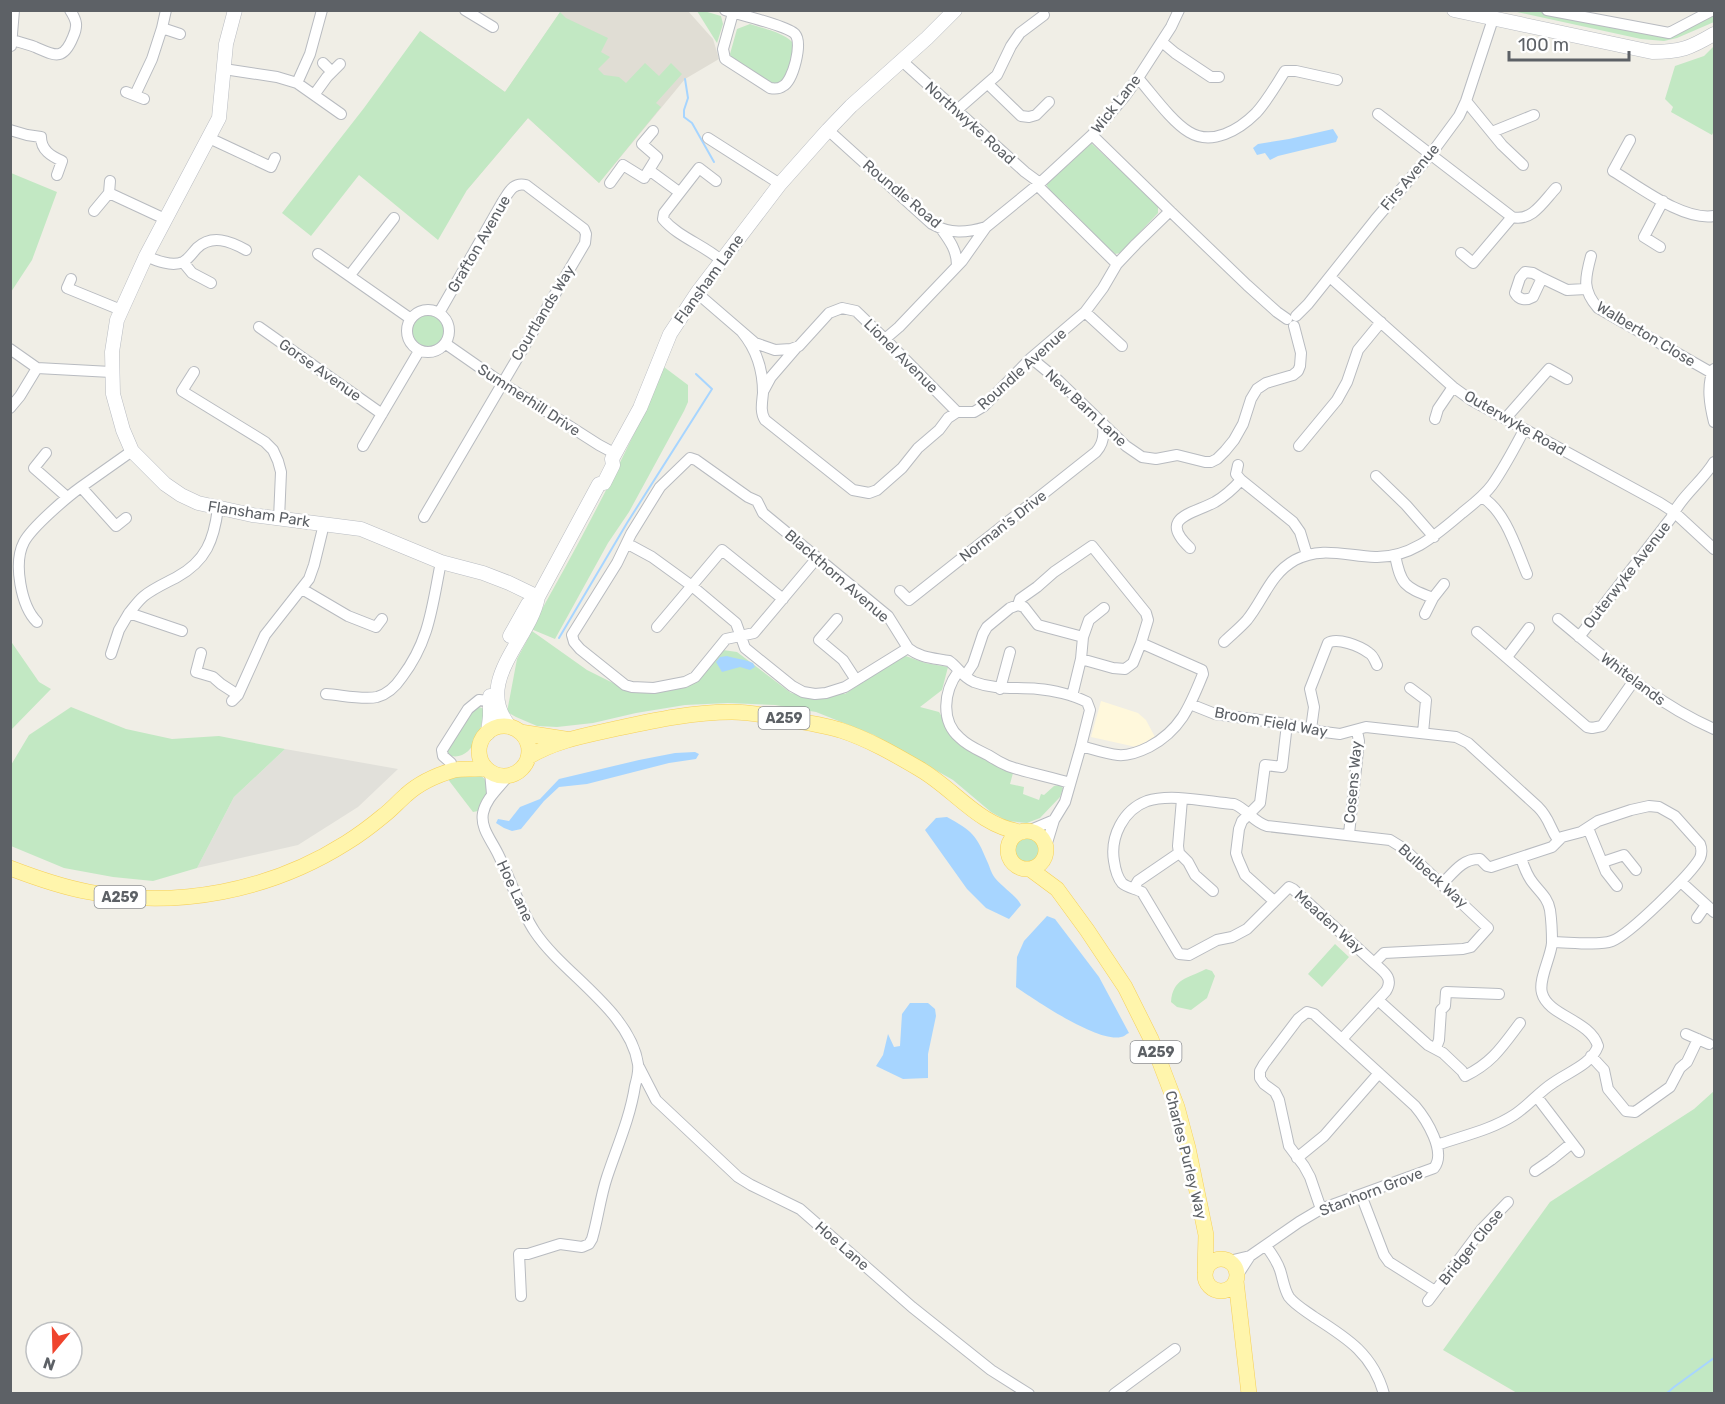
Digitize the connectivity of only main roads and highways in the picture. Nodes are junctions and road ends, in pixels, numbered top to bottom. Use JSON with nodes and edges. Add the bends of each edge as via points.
{"nodes":[{"id":1,"x":235,"y":10,"type":"edge"},
{"id":2,"x":955,"y":10,"type":"edge"},
{"id":3,"x":1454,"y":10,"type":"edge"},
{"id":4,"x":1714,"y":34,"type":"edge"},
{"id":5,"x":538,"y":597,"type":"junction"},
{"id":6,"x":515,"y":730,"type":"junction"},
{"id":7,"x":488,"y":733,"type":"junction"},
{"id":8,"x":568,"y":739,"type":"junction"},
{"id":9,"x":480,"y":747,"type":"junction"},
{"id":10,"x":528,"y":757,"type":"junction"},
{"id":11,"x":488,"y":770,"type":"junction"},
{"id":12,"x":408,"y":793,"type":"junction"},
{"id":13,"x":977,"y":814,"type":"junction"},
{"id":14,"x":1025,"y":832,"type":"junction"},
{"id":15,"x":1046,"y":849,"type":"junction"},
{"id":16,"x":1008,"y":851,"type":"junction"},
{"id":17,"x":10,"y":868,"type":"edge"},
{"id":18,"x":1030,"y":869,"type":"junction"},
{"id":19,"x":1058,"y":889,"type":"junction"},
{"id":20,"x":1206,"y":1235,"type":"junction"},
{"id":21,"x":1225,"y":1260,"type":"junction"},
{"id":22,"x":1205,"y":1271,"type":"junction"},
{"id":23,"x":1237,"y":1279,"type":"junction"},
{"id":24,"x":1218,"y":1291,"type":"junction"},
{"id":25,"x":1240,"y":1322,"type":"junction"},
{"id":26,"x":1249,"y":1394,"type":"edge"}],
"edges":[{"from":1,"to":5,"type":"main road","name":"Flansham Park","via":[[226,44],[219,118],[121,310],[114,338],[113,394],[132,451],[165,484],[190,500],[279,519],[361,529]]},
{"from":2,"to":5,"type":"main road","name":"Flansham Lane","via":[[828,130],[780,184],[697,292],[670,334],[640,408],[613,456],[607,478],[599,484]]},
{"from":3,"to":4,"type":"main road","via":[[1652,52],[1687,48]]},
{"from":5,"to":6,"type":"main road","name":"Flansham Lane","via":[[536,610],[500,681],[497,704],[502,717]]},
{"from":5,"to":7,"type":"main road","name":"Flansham Lane","via":[[528,604],[498,660],[492,679]]},
{"from":6,"to":7,"type":"main road","via":[[498,727]]},
{"from":6,"to":8,"type":"main road","number":"A259"},
{"from":6,"to":10,"type":"main road","via":[[528,744]]},
{"from":7,"to":9,"type":"main road"},
{"from":8,"to":10,"type":"main road","number":"A259"},
{"from":8,"to":13,"type":"main road","number":"A259","via":[[678,716],[733,712],[771,716],[841,731],[876,745],[921,769]]},
{"from":9,"to":11,"type":"main road","via":[[482,762]]},
{"from":9,"to":12,"type":"main road","number":"A259","via":[[467,759],[435,768],[419,778]]},
{"from":10,"to":11,"type":"main road","via":[[521,769],[508,776]]},
{"from":11,"to":12,"type":"main road","number":"A259","via":[[456,770]]},
{"from":12,"to":17,"type":"main road","number":"A259","via":[[363,831],[319,858],[233,891],[184,897],[123,897],[50,883]]},
{"from":13,"to":14,"type":"main road","number":"A259","via":[[1008,830]]},
{"from":13,"to":16,"type":"main road","number":"A259"},
{"from":14,"to":15,"type":"main road","via":[[1039,836]]},
{"from":14,"to":16,"type":"main road","via":[[1011,839]]},
{"from":15,"to":18,"type":"main road","via":[[1041,864]]},
{"from":15,"to":19,"type":"main road","name":"Charles Purley Way","number":"A259"},
{"from":16,"to":18,"type":"main road","via":[[1012,863]]},
{"from":18,"to":19,"type":"main road","name":"Charles Purley Way","number":"A259"},
{"from":19,"to":20,"type":"main road","name":"Charles Purley Way","number":"A259","via":[[1125,987],[1151,1039],[1177,1107]]},
{"from":20,"to":21,"type":"main road","name":"Charles Purley Way","number":"A259"},
{"from":20,"to":22,"type":"main road","name":"Charles Purley Way","number":"A259"},
{"from":21,"to":22,"type":"main road","via":[[1211,1262]]},
{"from":21,"to":23,"type":"main road","via":[[1235,1267]]},
{"from":22,"to":24,"type":"main road","via":[[1206,1282]]},
{"from":23,"to":24,"type":"main road","via":[[1229,1289]]},
{"from":23,"to":25,"type":"main road"},
{"from":24,"to":25,"type":"main road"},
{"from":25,"to":26,"type":"main road"}]}
